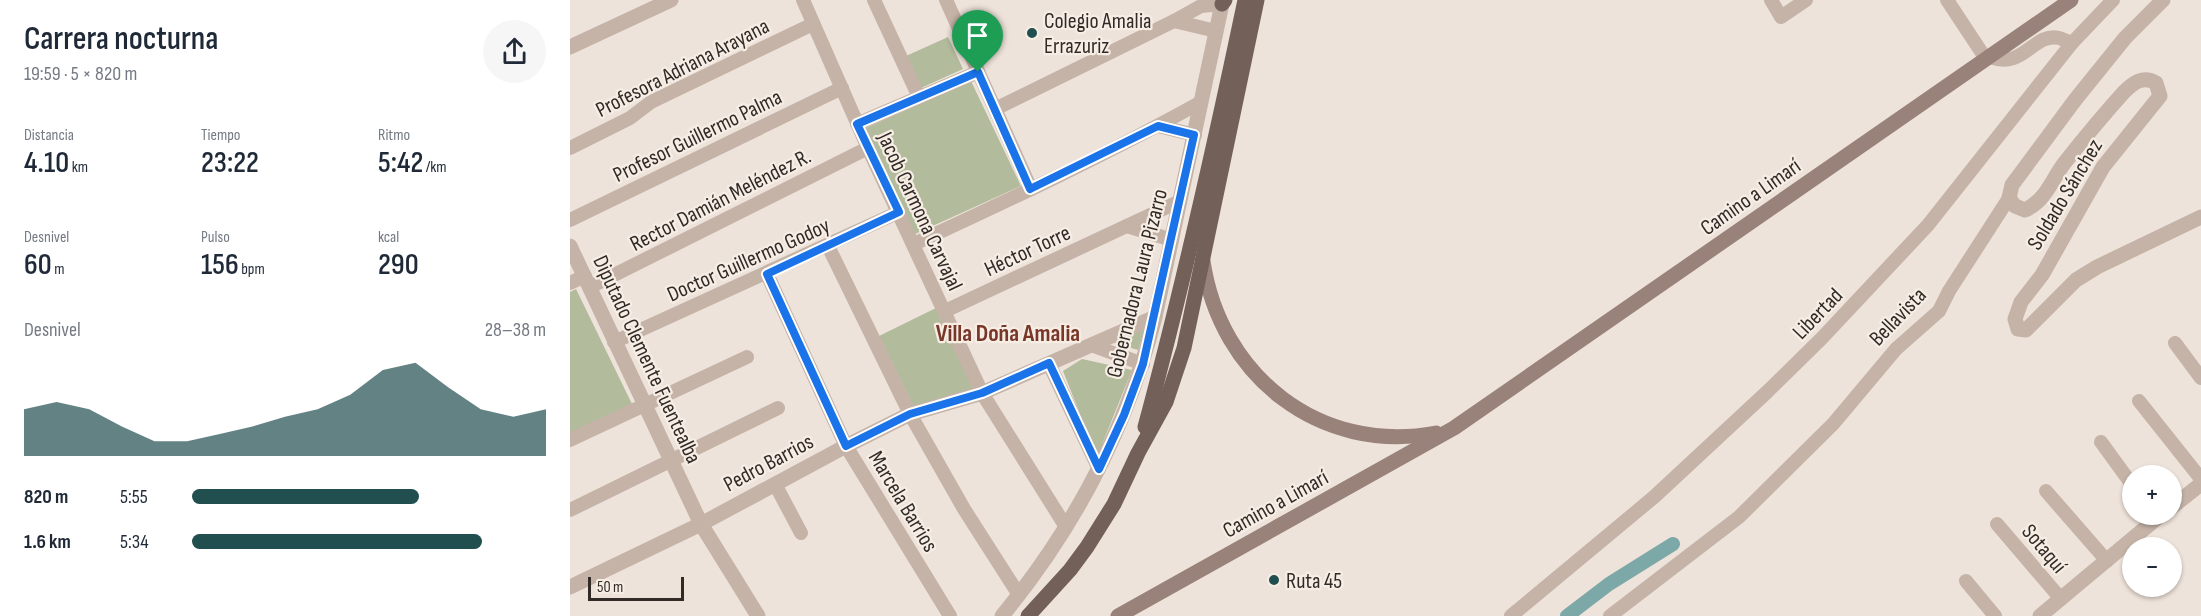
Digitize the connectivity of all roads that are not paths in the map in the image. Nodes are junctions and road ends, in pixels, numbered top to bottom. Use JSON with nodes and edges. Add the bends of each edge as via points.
{"nodes":[{"id":1,"x":671,"y":0,"type":"edge"},
{"id":2,"x":803,"y":0,"type":"edge"},
{"id":3,"x":874,"y":0,"type":"edge"},
{"id":4,"x":946,"y":0,"type":"edge"},
{"id":5,"x":1245,"y":0,"type":"edge"},
{"id":6,"x":1257,"y":0,"type":"edge"},
{"id":7,"x":1771,"y":0,"type":"edge"},
{"id":8,"x":1806,"y":0,"type":"edge"},
{"id":9,"x":1947,"y":0,"type":"edge"},
{"id":10,"x":2071,"y":0,"type":"edge"},
{"id":11,"x":2113,"y":0,"type":"edge"},
{"id":12,"x":2163,"y":0,"type":"edge"},
{"id":13,"x":1224,"y":1,"type":"edge"},
{"id":14,"x":1174,"y":21,"type":"junction"},
{"id":15,"x":813,"y":24,"type":"junction"},
{"id":16,"x":1216,"y":31,"type":"junction"},
{"id":17,"x":2072,"y":43,"type":"junction"},
{"id":18,"x":570,"y":47,"type":"edge"},
{"id":19,"x":1988,"y":58,"type":"junction"},
{"id":20,"x":978,"y":72,"type":"junction"},
{"id":21,"x":842,"y":88,"type":"junction"},
{"id":22,"x":919,"y":97,"type":"junction"},
{"id":23,"x":1201,"y":102,"type":"junction"},
{"id":24,"x":995,"y":109,"type":"junction"},
{"id":25,"x":857,"y":124,"type":"junction"},
{"id":26,"x":1158,"y":126,"type":"junction"},
{"id":27,"x":1194,"y":135,"type":"junction"},
{"id":28,"x":570,"y":148,"type":"edge"},
{"id":29,"x":868,"y":148,"type":"junction"},
{"id":30,"x":1206,"y":185,"type":"junction"},
{"id":31,"x":1030,"y":189,"type":"junction"},
{"id":32,"x":2009,"y":198,"type":"junction"},
{"id":33,"x":1180,"y":201,"type":"junction"},
{"id":34,"x":899,"y":212,"type":"junction"},
{"id":35,"x":2201,"y":218,"type":"edge"},
{"id":36,"x":570,"y":220,"type":"edge"},
{"id":37,"x":1127,"y":226,"type":"junction"},
{"id":38,"x":1172,"y":240,"type":"junction"},
{"id":39,"x":914,"y":244,"type":"junction"},
{"id":40,"x":570,"y":246,"type":"edge"},
{"id":41,"x":828,"y":246,"type":"junction"},
{"id":42,"x":1203,"y":261,"type":"junction"},
{"id":43,"x":767,"y":274,"type":"junction"},
{"id":44,"x":587,"y":282,"type":"junction"},
{"id":45,"x":570,"y":284,"type":"edge"},
{"id":46,"x":945,"y":311,"type":"junction"},
{"id":47,"x":1155,"y":317,"type":"junction"},
{"id":48,"x":614,"y":342,"type":"junction"},
{"id":49,"x":2175,"y":344,"type":"dead end"},
{"id":50,"x":1091,"y":345,"type":"junction"},
{"id":51,"x":747,"y":357,"type":"dead end"},
{"id":52,"x":1049,"y":363,"type":"junction"},
{"id":53,"x":1143,"y":364,"type":"junction"},
{"id":54,"x":2201,"y":378,"type":"edge"},
{"id":55,"x":982,"y":393,"type":"junction"},
{"id":56,"x":2139,"y":401,"type":"dead end"},
{"id":57,"x":646,"y":404,"type":"junction"},
{"id":58,"x":778,"y":408,"type":"dead end"},
{"id":59,"x":910,"y":414,"type":"junction"},
{"id":60,"x":1454,"y":428,"type":"junction"},
{"id":61,"x":1383,"y":437,"type":"junction"},
{"id":62,"x":570,"y":440,"type":"edge"},
{"id":63,"x":2101,"y":442,"type":"dead end"},
{"id":64,"x":846,"y":446,"type":"junction"},
{"id":65,"x":1138,"y":453,"type":"junction"},
{"id":66,"x":671,"y":460,"type":"junction"},
{"id":67,"x":1390,"y":464,"type":"junction"},
{"id":68,"x":1099,"y":469,"type":"junction"},
{"id":69,"x":2122,"y":471,"type":"edge"},
{"id":70,"x":2201,"y":479,"type":"edge"},
{"id":71,"x":775,"y":484,"type":"junction"},
{"id":72,"x":2201,"y":484,"type":"edge"},
{"id":73,"x":2046,"y":491,"type":"dead end"},
{"id":74,"x":2182,"y":499,"type":"edge"},
{"id":75,"x":570,"y":510,"type":"edge"},
{"id":76,"x":700,"y":524,"type":"junction"},
{"id":77,"x":1997,"y":524,"type":"dead end"},
{"id":78,"x":2148,"y":525,"type":"edge"},
{"id":79,"x":1066,"y":527,"type":"junction"},
{"id":80,"x":801,"y":533,"type":"dead end"},
{"id":81,"x":2107,"y":561,"type":"junction"},
{"id":82,"x":1966,"y":581,"type":"dead end"},
{"id":83,"x":570,"y":587,"type":"edge"},
{"id":84,"x":1019,"y":595,"type":"junction"},
{"id":85,"x":2061,"y":599,"type":"junction"},
{"id":86,"x":758,"y":616,"type":"edge"},
{"id":87,"x":950,"y":616,"type":"edge"},
{"id":88,"x":1002,"y":616,"type":"edge"},
{"id":89,"x":1029,"y":616,"type":"edge"},
{"id":90,"x":1118,"y":616,"type":"edge"},
{"id":91,"x":1511,"y":616,"type":"edge"},
{"id":92,"x":1610,"y":616,"type":"edge"},
{"id":93,"x":1995,"y":616,"type":"edge"},
{"id":94,"x":2040,"y":616,"type":"edge"}],
"edges":[{"from":1,"to":18,"type":"street"},
{"from":2,"to":15,"type":"street","name":"Jacob Carmona Carvajal"},
{"from":3,"to":22,"type":"street"},
{"from":4,"to":20,"type":"street"},
{"from":5,"to":30,"type":"main road","name":"Gobernadora Laura Pizarro"},
{"from":6,"to":42,"type":"main road","name":"Gobernadora Laura Pizarro"},
{"from":7,"to":8,"type":"street","via":[[1781,17]]},
{"from":9,"to":19,"type":"street"},
{"from":10,"to":19,"type":"main road","name":"Camino a Limarí"},
{"from":11,"to":17,"type":"street","name":"Libertad"},
{"from":12,"to":32,"type":"street","name":"Bellavista","via":[[2125,38],[2075,100],[2012,185]]},
{"from":13,"to":14,"type":"street","via":[[1201,6]]},
{"from":13,"to":16,"type":"street","name":"Gobernadora Laura Pizarro"},
{"from":14,"to":16,"type":"street"},
{"from":14,"to":24,"type":"street"},
{"from":15,"to":21,"type":"street","name":"Jacob Carmona Carvajal"},
{"from":15,"to":28,"type":"street","name":"Profesora Adriana Arayana","via":[[651,102],[630,118]]},
{"from":16,"to":23,"type":"street","name":"Gobernadora Laura Pizarro"},
{"from":17,"to":19,"type":"street","via":[[2049,38],[2010,61]]},
{"from":17,"to":91,"type":"street","name":"Libertad","via":[[1928,225],[1830,330],[1654,497]]},
{"from":19,"to":60,"type":"main road","name":"Camino a Limarí"},
{"from":20,"to":22,"type":"street"},
{"from":20,"to":24,"type":"street"},
{"from":21,"to":25,"type":"street","name":"Jacob Carmona Carvajal"},
{"from":21,"to":36,"type":"street","name":"Profesor Guillermo Palma"},
{"from":22,"to":25,"type":"street"},
{"from":23,"to":26,"type":"street"},
{"from":23,"to":27,"type":"street","name":"Gobernadora Laura Pizarro"},
{"from":24,"to":31,"type":"street"},
{"from":25,"to":29,"type":"street","name":"Jacob Carmona Carvajal"},
{"from":26,"to":27,"type":"street"},
{"from":26,"to":31,"type":"street"},
{"from":27,"to":33,"type":"street","name":"Gobernadora Laura Pizarro"},
{"from":29,"to":34,"type":"street","name":"Jacob Carmona Carvajal"},
{"from":29,"to":44,"type":"street","name":"Rector Damián Meléndez R."},
{"from":30,"to":42,"type":"main road"},
{"from":30,"to":65,"type":"main road","name":"Gobernadora Laura Pizarro"},
{"from":31,"to":39,"type":"street"},
{"from":32,"to":35,"type":"street","name":"Soldado Sánchez","via":[[2020,209],[2035,205],[2124,92],[2134,82],[2151,80],[2160,89],[2160,96],[2103,167],[2042,275],[2021,302],[2015,319],[2018,329],[2026,330],[2034,324],[2076,280],[2097,267]]},
{"from":32,"to":92,"type":"street","name":"Bellavista","via":[[1939,311],[1896,349],[1833,424],[1739,517]]},
{"from":33,"to":37,"type":"street","name":"Héctor Torre"},
{"from":33,"to":38,"type":"street","name":"Gobernadora Laura Pizarro"},
{"from":34,"to":39,"type":"street","name":"Jacob Carmona Carvajal"},
{"from":34,"to":41,"type":"street","name":"Doctor Guillermo Godoy"},
{"from":37,"to":38,"type":"street"},
{"from":37,"to":46,"type":"street","name":"Héctor Torre"},
{"from":38,"to":47,"type":"street","name":"Gobernadora Laura Pizarro"},
{"from":39,"to":46,"type":"street","name":"Jacob Carmona Carvajal"},
{"from":40,"to":44,"type":"street","name":"Diputado Clemente Fuentealba"},
{"from":41,"to":43,"type":"street","name":"Doctor Guillermo Godoy"},
{"from":41,"to":59,"type":"street"},
{"from":42,"to":61,"type":"main road","name":"Camino a Limarí","via":[[1209,293],[1224,330],[1259,378],[1290,403],[1325,423]]},
{"from":42,"to":65,"type":"main road","name":"Gobernadora Laura Pizarro","via":[[1184,348],[1166,402]]},
{"from":43,"to":48,"type":"street","name":"Doctor Guillermo Godoy"},
{"from":43,"to":64,"type":"street","name":"Marcela Barrios"},
{"from":44,"to":45,"type":"street","name":"Rector Damián Meléndez R."},
{"from":44,"to":48,"type":"street","name":"Diputado Clemente Fuentealba"},
{"from":46,"to":55,"type":"street","name":"Jacob Carmona Carvajal"},
{"from":47,"to":50,"type":"street","name":"Pedro Barrios"},
{"from":47,"to":53,"type":"street","name":"Gobernadora Laura Pizarro"},
{"from":48,"to":57,"type":"street","name":"Diputado Clemente Fuentealba"},
{"from":49,"to":54,"type":"street"},
{"from":50,"to":52,"type":"street","name":"Pedro Barrios"},
{"from":50,"to":53,"type":"street"},
{"from":51,"to":57,"type":"street"},
{"from":52,"to":55,"type":"street","name":"Pedro Barrios"},
{"from":52,"to":68,"type":"street"},
{"from":53,"to":68,"type":"street","name":"Gobernadora Laura Pizarro"},
{"from":55,"to":59,"type":"street","name":"Pedro Barrios"},
{"from":55,"to":79,"type":"street","name":"Jacob Carmona Carvajal"},
{"from":56,"to":70,"type":"street"},
{"from":57,"to":62,"type":"street"},
{"from":57,"to":66,"type":"street","name":"Diputado Clemente Fuentealba"},
{"from":58,"to":66,"type":"street"},
{"from":59,"to":64,"type":"street","name":"Pedro Barrios"},
{"from":59,"to":84,"type":"street"},
{"from":60,"to":61,"type":"main road","name":"Camino a Limarí","via":[[1421,436]]},
{"from":60,"to":67,"type":"main road","name":"Camino a Limarí"},
{"from":61,"to":67,"type":"main road"},
{"from":63,"to":69,"type":"street"},
{"from":64,"to":71,"type":"street","name":"Pedro Barrios"},
{"from":64,"to":87,"type":"street","name":"Marcela Barrios"},
{"from":65,"to":89,"type":"main road","name":"Gobernadora Laura Pizarro","via":[[1087,548]]},
{"from":66,"to":75,"type":"street"},
{"from":66,"to":76,"type":"street","name":"Diputado Clemente Fuentealba"},
{"from":67,"to":90,"type":"main road","name":"Camino a Limarí"},
{"from":68,"to":79,"type":"street","name":"Gobernadora Laura Pizarro"},
{"from":71,"to":76,"type":"street","name":"Pedro Barrios"},
{"from":71,"to":80,"type":"street"},
{"from":72,"to":74,"type":"street"},
{"from":73,"to":81,"type":"street"},
{"from":76,"to":83,"type":"street","name":"Pedro Barrios"},
{"from":76,"to":86,"type":"street","name":"Diputado Clemente Fuentealba"},
{"from":77,"to":85,"type":"street","name":"Sotaquí"},
{"from":78,"to":81,"type":"street"},
{"from":79,"to":84,"type":"street","name":"Gobernadora Laura Pizarro"},
{"from":81,"to":85,"type":"street"},
{"from":82,"to":93,"type":"street"},
{"from":84,"to":88,"type":"street","name":"Gobernadora Laura Pizarro"},
{"from":85,"to":94,"type":"street"}]}
